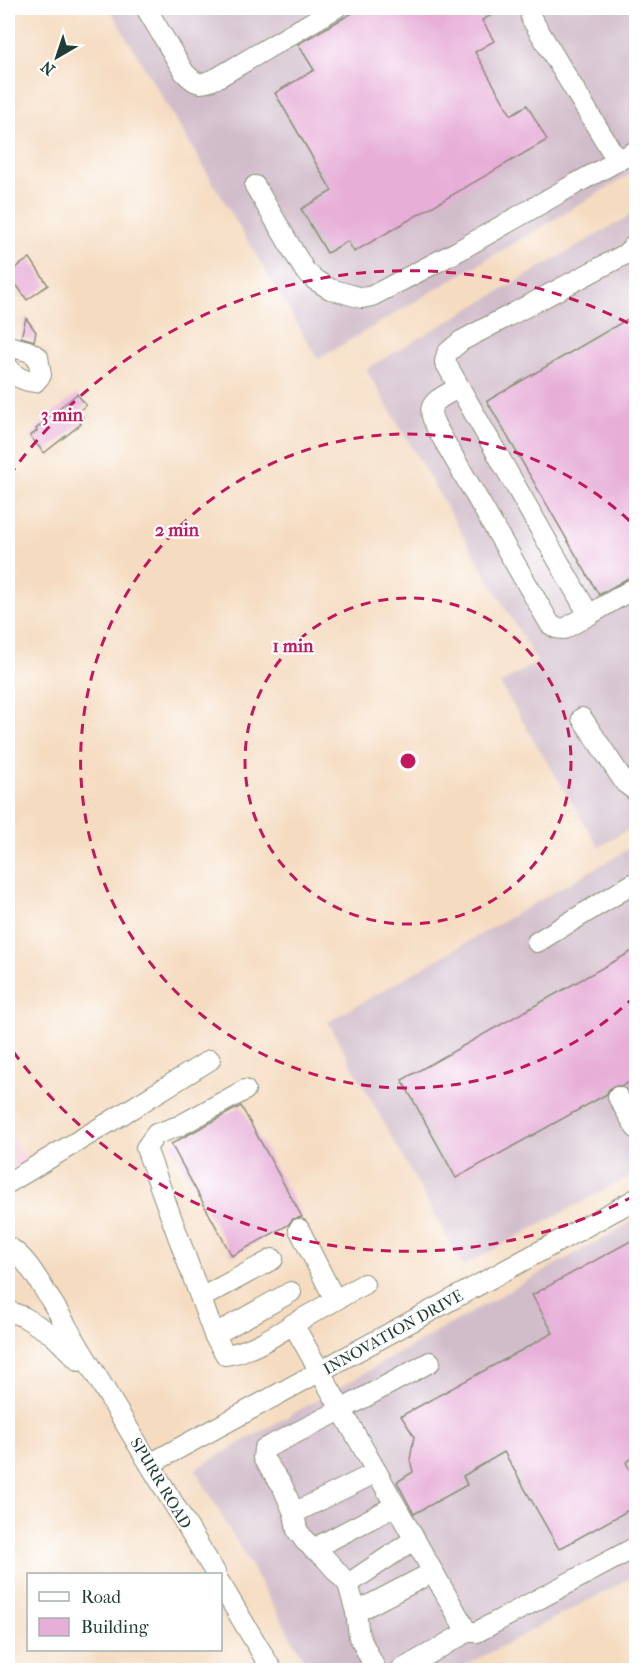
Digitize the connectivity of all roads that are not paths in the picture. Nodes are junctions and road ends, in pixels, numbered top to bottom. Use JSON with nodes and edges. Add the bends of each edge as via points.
{"nodes":[{"id":1,"x":146,"y":8,"type":"edge"},
{"id":2,"x":336,"y":8,"type":"edge"},
{"id":3,"x":531,"y":18,"type":"dead end"},
{"id":4,"x":636,"y":151,"type":"edge"},
{"id":5,"x":617,"y":160,"type":"junction"},
{"id":6,"x":255,"y":186,"type":"dead end"},
{"id":7,"x":636,"y":244,"type":"edge"},
{"id":8,"x":8,"y":346,"type":"edge"},
{"id":9,"x":8,"y":367,"type":"edge"},
{"id":10,"x":459,"y":387,"type":"junction"},
{"id":11,"x":636,"y":587,"type":"edge"},
{"id":12,"x":589,"y":615,"type":"junction"},
{"id":13,"x":582,"y":718,"type":"dead end"},
{"id":14,"x":636,"y":791,"type":"edge"},
{"id":15,"x":636,"y":882,"type":"edge"},
{"id":16,"x":537,"y":942,"type":"dead end"},
{"id":17,"x":210,"y":1060,"type":"dead end"},
{"id":18,"x":245,"y":1090,"type":"dead end"},
{"id":19,"x":618,"y":1097,"type":"dead end"},
{"id":20,"x":636,"y":1128,"type":"edge"},
{"id":21,"x":8,"y":1183,"type":"edge"},
{"id":22,"x":636,"y":1199,"type":"edge"},
{"id":23,"x":299,"y":1229,"type":"dead end"},
{"id":24,"x":8,"y":1247,"type":"edge"},
{"id":25,"x":273,"y":1259,"type":"dead end"},
{"id":26,"x":364,"y":1284,"type":"dead end"},
{"id":27,"x":291,"y":1292,"type":"dead end"},
{"id":28,"x":201,"y":1298,"type":"junction"},
{"id":29,"x":335,"y":1300,"type":"junction"},
{"id":30,"x":8,"y":1311,"type":"edge"},
{"id":31,"x":292,"y":1324,"type":"junction"},
{"id":32,"x":214,"y":1335,"type":"junction"},
{"id":33,"x":430,"y":1362,"type":"dead end"},
{"id":34,"x":320,"y":1372,"type":"junction"},
{"id":35,"x":107,"y":1392,"type":"junction"},
{"id":36,"x":341,"y":1410,"type":"junction"},
{"id":37,"x":150,"y":1464,"type":"junction"},
{"id":38,"x":377,"y":1472,"type":"junction"},
{"id":39,"x":396,"y":1506,"type":"junction"},
{"id":40,"x":294,"y":1513,"type":"junction"},
{"id":41,"x":415,"y":1539,"type":"junction"},
{"id":42,"x":636,"y":1547,"type":"edge"},
{"id":43,"x":313,"y":1549,"type":"junction"},
{"id":44,"x":433,"y":1572,"type":"junction"},
{"id":45,"x":215,"y":1573,"type":"edge"},
{"id":46,"x":348,"y":1584,"type":"junction"},
{"id":47,"x":222,"y":1586,"type":"edge"},
{"id":48,"x":356,"y":1612,"type":"junction"},
{"id":49,"x":467,"y":1632,"type":"junction"},
{"id":50,"x":272,"y":1671,"type":"edge"},
{"id":51,"x":376,"y":1671,"type":"edge"},
{"id":52,"x":401,"y":1671,"type":"edge"}],
"edges":[{"from":1,"to":2,"type":"street","via":[[184,72],[192,81],[202,84]]},
{"from":3,"to":5,"type":"street"},
{"from":4,"to":5,"type":"street"},
{"from":5,"to":6,"type":"street","via":[[458,251],[362,298],[330,289],[305,271]]},
{"from":7,"to":10,"type":"street","via":[[624,255],[452,348],[445,362]]},
{"from":8,"to":9,"type":"street","via":[[38,357],[41,375],[35,382],[25,381]]},
{"from":10,"to":12,"type":"street"},
{"from":10,"to":12,"type":"street","via":[[430,408],[456,462],[550,624],[564,629]]},
{"from":11,"to":12,"type":"street"},
{"from":13,"to":14,"type":"street","via":[[625,783]]},
{"from":15,"to":16,"type":"street"},
{"from":17,"to":21,"type":"street"},
{"from":18,"to":28,"type":"street","via":[[179,1126],[156,1134],[146,1148]]},
{"from":19,"to":20,"type":"street"},
{"from":22,"to":34,"type":"street","name":"INNOVATION DRIVE"},
{"from":23,"to":29,"type":"street"},
{"from":24,"to":35,"type":"street","name":"SPURR ROAD","via":[[39,1283]]},
{"from":25,"to":28,"type":"street"},
{"from":26,"to":29,"type":"street"},
{"from":27,"to":32,"type":"street"},
{"from":28,"to":32,"type":"street"},
{"from":29,"to":31,"type":"street"},
{"from":30,"to":35,"type":"street","name":"SPURR ROAD","via":[[53,1335]]},
{"from":31,"to":32,"type":"street","via":[[263,1343],[226,1355]]},
{"from":31,"to":34,"type":"street"},
{"from":33,"to":36,"type":"street"},
{"from":34,"to":36,"type":"street"},
{"from":34,"to":37,"type":"street","name":"INNOVATION DRIVE"},
{"from":35,"to":37,"type":"street","name":"SPURR ROAD"},
{"from":36,"to":38,"type":"street"},
{"from":36,"to":40,"type":"street","via":[[264,1449],[263,1458],[282,1485]]},
{"from":37,"to":45,"type":"street","name":"SPURR ROAD"},
{"from":38,"to":39,"type":"street"},
{"from":38,"to":40,"type":"street"},
{"from":39,"to":41,"type":"street"},
{"from":39,"to":43,"type":"street"},
{"from":40,"to":43,"type":"street","via":[[297,1530]]},
{"from":41,"to":44,"type":"street"},
{"from":41,"to":46,"type":"street"},
{"from":42,"to":49,"type":"street","via":[[477,1632]]},
{"from":43,"to":46,"type":"street"},
{"from":44,"to":48,"type":"street"},
{"from":44,"to":49,"type":"street"},
{"from":46,"to":48,"type":"street"},
{"from":47,"to":50,"type":"street"},
{"from":48,"to":51,"type":"street","via":[[359,1636]]},
{"from":49,"to":52,"type":"street"}]}
